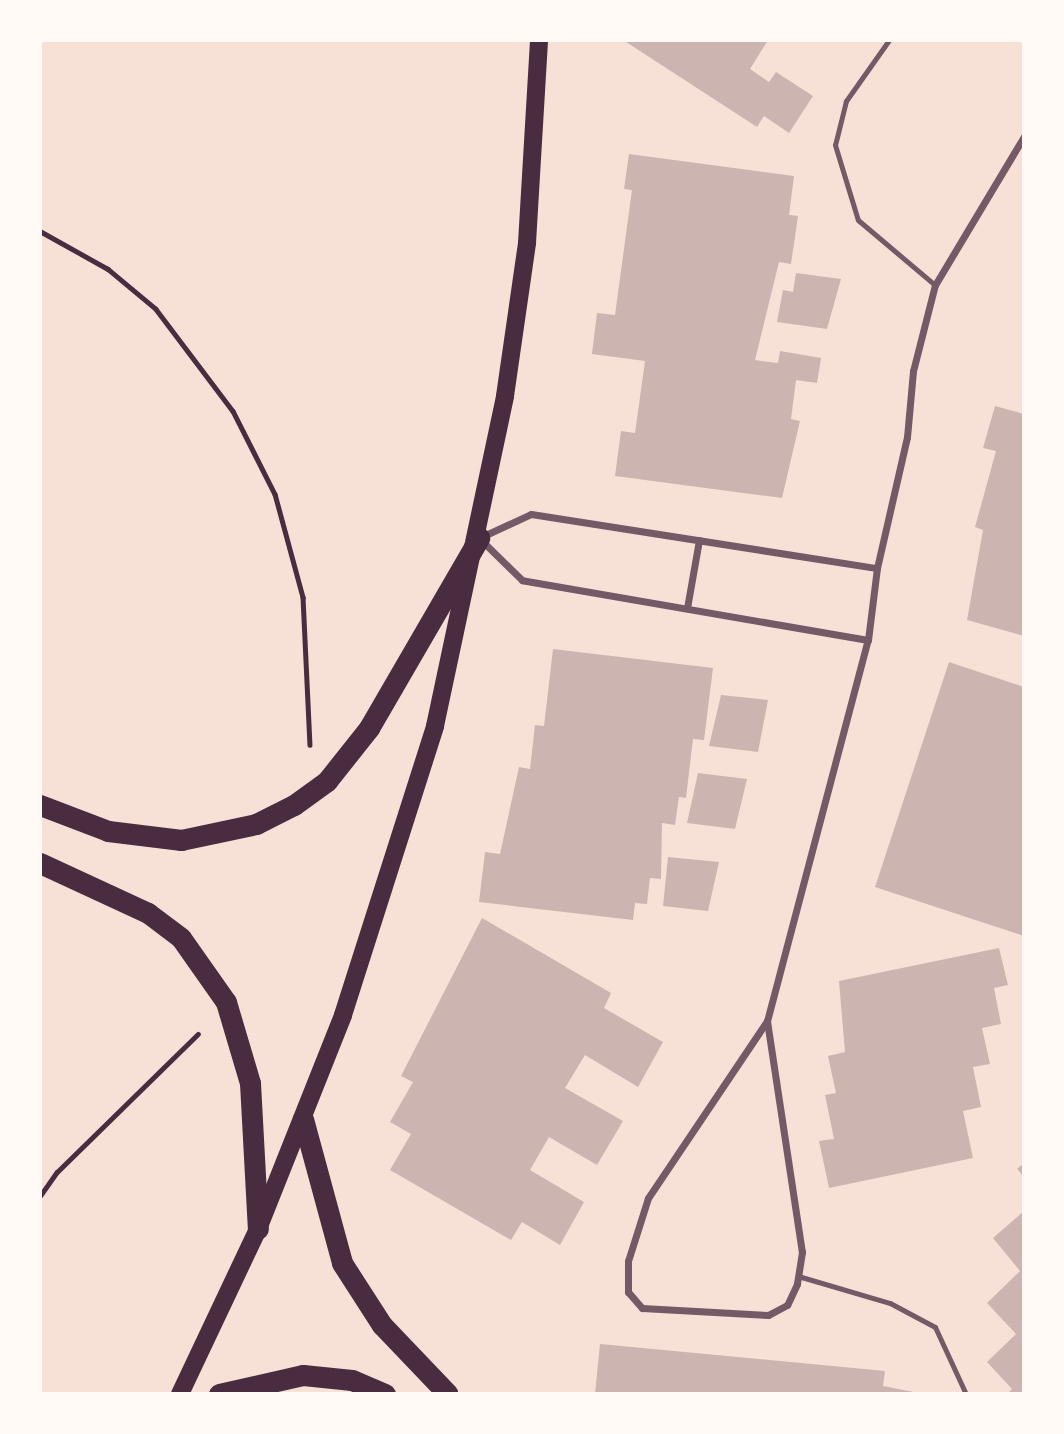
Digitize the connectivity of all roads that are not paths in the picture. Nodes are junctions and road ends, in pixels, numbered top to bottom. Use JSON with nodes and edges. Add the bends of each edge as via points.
{"nodes":[{"id":1,"x":539,"y":40,"type":"edge"},
{"id":2,"x":889,"y":40,"type":"edge"},
{"id":3,"x":1024,"y":136,"type":"edge"},
{"id":4,"x":935,"y":285,"type":"junction"},
{"id":5,"x":479,"y":538,"type":"junction"},
{"id":6,"x":699,"y":540,"type":"junction"},
{"id":7,"x":877,"y":568,"type":"junction"},
{"id":8,"x":687,"y":608,"type":"junction"},
{"id":9,"x":868,"y":640,"type":"junction"},
{"id":10,"x":40,"y":805,"type":"edge"},
{"id":11,"x":40,"y":863,"type":"edge"},
{"id":12,"x":767,"y":1021,"type":"junction"},
{"id":13,"x":303,"y":1119,"type":"junction"},
{"id":14,"x":258,"y":1228,"type":"junction"},
{"id":15,"x":798,"y":1276,"type":"junction"},
{"id":16,"x":180,"y":1394,"type":"edge"},
{"id":17,"x":219,"y":1394,"type":"edge"},
{"id":18,"x":385,"y":1394,"type":"edge"},
{"id":19,"x":448,"y":1394,"type":"edge"},
{"id":20,"x":965,"y":1394,"type":"edge"}],
"edges":[{"from":1,"to":5,"type":"main road","via":[[527,243]]},
{"from":2,"to":4,"type":"lane","via":[[846,102],[835,145],[858,220]]},
{"from":3,"to":4,"type":"street"},
{"from":4,"to":7,"type":"street"},
{"from":5,"to":6,"type":"street","via":[[531,514]]},
{"from":5,"to":8,"type":"street","via":[[522,580]]},
{"from":5,"to":10,"type":"highway","via":[[369,728],[327,781],[294,804],[256,824],[181,840],[108,831]]},
{"from":5,"to":13,"type":"main road","via":[[407,825]]},
{"from":6,"to":7,"type":"street"},
{"from":6,"to":8,"type":"street"},
{"from":7,"to":9,"type":"street"},
{"from":8,"to":9,"type":"street"},
{"from":9,"to":12,"type":"street"},
{"from":11,"to":14,"type":"highway","via":[[148,913],[181,938],[226,1002],[250,1083]]},
{"from":12,"to":15,"type":"street","via":[[802,1252]]},
{"from":12,"to":15,"type":"street","via":[[648,1198],[628,1261],[628,1292],[642,1308],[664,1313],[768,1315],[787,1305]]},
{"from":13,"to":14,"type":"main road"},
{"from":13,"to":19,"type":"highway","via":[[342,1263],[382,1325]]},
{"from":14,"to":16,"type":"main road"},
{"from":15,"to":20,"type":"lane","via":[[890,1303],[935,1326]]},
{"from":17,"to":18,"type":"highway","via":[[303,1375],[352,1380]]}]}
